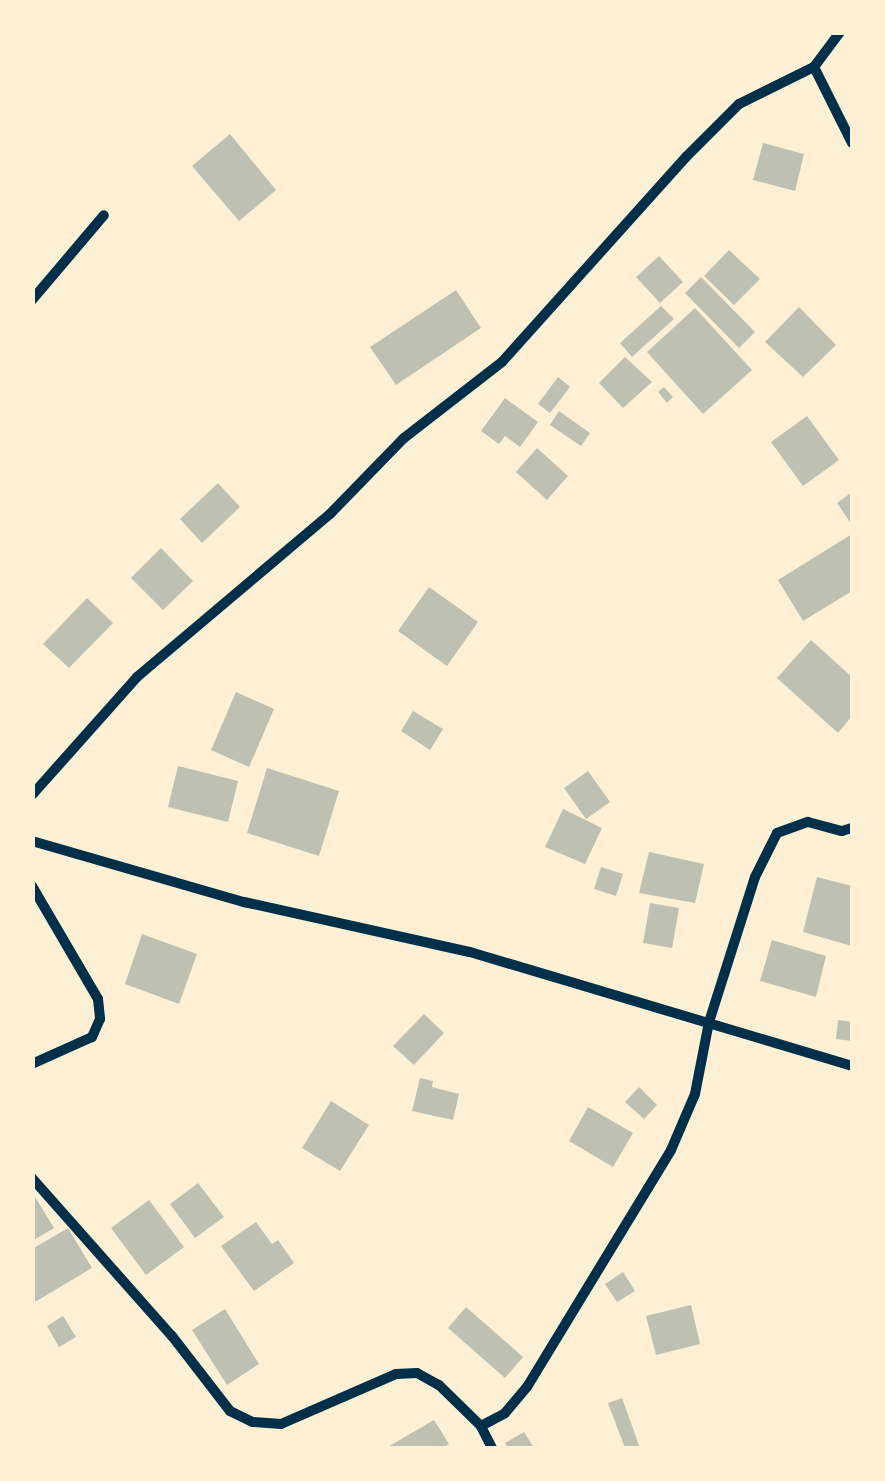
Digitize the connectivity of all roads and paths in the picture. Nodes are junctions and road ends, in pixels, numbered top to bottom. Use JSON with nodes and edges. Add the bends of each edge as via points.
{"nodes":[{"id":1,"x":835,"y":34,"type":"edge"},
{"id":2,"x":814,"y":67,"type":"junction"},
{"id":3,"x":852,"y":142,"type":"edge"},
{"id":4,"x":104,"y":215,"type":"dead end"},
{"id":5,"x":32,"y":300,"type":"edge"},
{"id":6,"x":32,"y":795,"type":"edge"},
{"id":7,"x":852,"y":828,"type":"edge"},
{"id":8,"x":32,"y":840,"type":"edge"},
{"id":9,"x":32,"y":886,"type":"edge"},
{"id":10,"x":709,"y":1022,"type":"junction"},
{"id":11,"x":32,"y":1064,"type":"edge"},
{"id":12,"x":852,"y":1066,"type":"edge"},
{"id":13,"x":32,"y":1178,"type":"edge"},
{"id":14,"x":481,"y":1426,"type":"junction"},
{"id":15,"x":492,"y":1448,"type":"edge"}],
"edges":[{"from":1,"to":2,"type":"street"},
{"from":2,"to":3,"type":"street"},
{"from":2,"to":6,"type":"street","via":[[740,104],[502,362],[404,438],[330,514],[136,677]]},
{"from":4,"to":5,"type":"street"},
{"from":7,"to":10,"type":"street","via":[[808,822],[778,833],[755,877]]},
{"from":8,"to":10,"type":"street","via":[[244,902],[470,952]]},
{"from":9,"to":11,"type":"street","via":[[98,999],[100,1019],[92,1036]]},
{"from":10,"to":12,"type":"street"},
{"from":10,"to":14,"type":"street","via":[[695,1094],[671,1150],[528,1388],[505,1414]]},
{"from":13,"to":14,"type":"street","via":[[230,1411],[281,1424],[396,1374],[417,1373]]},
{"from":14,"to":15,"type":"street"}]}
